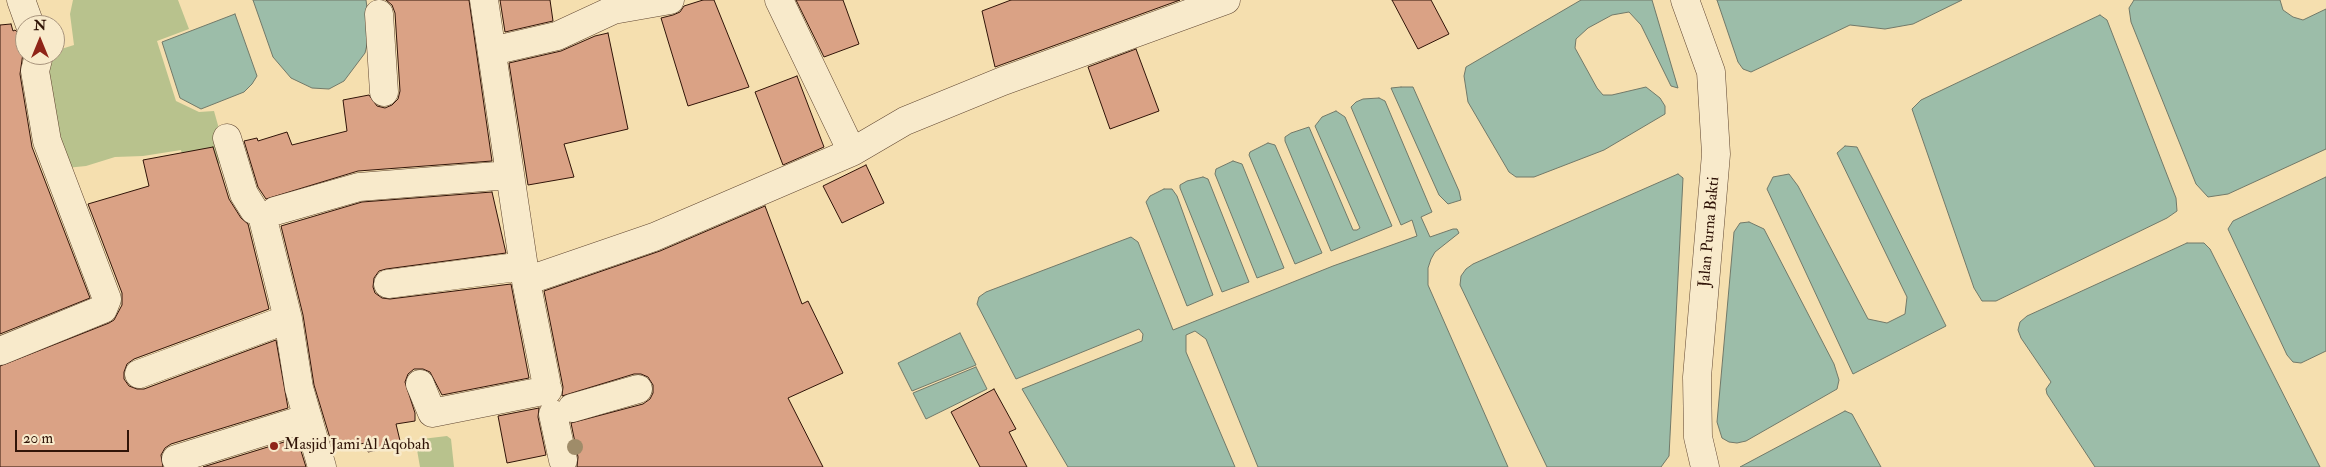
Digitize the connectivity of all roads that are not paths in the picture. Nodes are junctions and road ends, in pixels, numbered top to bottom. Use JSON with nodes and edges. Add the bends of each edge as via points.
{"nodes":[{"id":1,"x":22,"y":0,"type":"edge"},
{"id":2,"x":484,"y":0,"type":"edge"},
{"id":3,"x":670,"y":0,"type":"edge"},
{"id":4,"x":779,"y":0,"type":"edge"},
{"id":5,"x":1226,"y":0,"type":"edge"},
{"id":6,"x":1685,"y":0,"type":"edge"},
{"id":7,"x":379,"y":14,"type":"dead end"},
{"id":8,"x":27,"y":15,"type":"edge"},
{"id":9,"x":492,"y":51,"type":"junction"},
{"id":10,"x":36,"y":65,"type":"edge"},
{"id":11,"x":384,"y":92,"type":"dead end"},
{"id":12,"x":227,"y":138,"type":"dead end"},
{"id":13,"x":852,"y":152,"type":"junction"},
{"id":14,"x":509,"y":175,"type":"junction"},
{"id":15,"x":264,"y":212,"type":"junction"},
{"id":16,"x":525,"y":273,"type":"junction"},
{"id":17,"x":388,"y":284,"type":"dead end"},
{"id":18,"x":288,"y":319,"type":"junction"},
{"id":19,"x":0,"y":351,"type":"edge"},
{"id":20,"x":139,"y":374,"type":"dead end"},
{"id":21,"x":420,"y":384,"type":"dead end"},
{"id":22,"x":638,"y":390,"type":"dead end"},
{"id":23,"x":555,"y":398,"type":"junction"},
{"id":24,"x":308,"y":418,"type":"junction"},
{"id":25,"x":176,"y":459,"type":"dead end"},
{"id":26,"x":564,"y":460,"type":"dead end"},
{"id":27,"x":322,"y":467,"type":"edge"},
{"id":28,"x":1704,"y":467,"type":"edge"}],
"edges":[{"from":1,"to":8,"type":"street"},
{"from":2,"to":9,"type":"street"},
{"from":3,"to":9,"type":"street","via":[[613,10],[556,36]]},
{"from":4,"to":13,"type":"street"},
{"from":5,"to":13,"type":"street","via":[[914,117]]},
{"from":6,"to":28,"type":"street","name":"Jalan Purna Bakti","via":[[1711,72],[1716,154],[1697,377],[1698,437]]},
{"from":7,"to":11,"type":"street"},
{"from":9,"to":14,"type":"street"},
{"from":10,"to":19,"type":"street","via":[[47,141],[107,299],[103,309]]},
{"from":12,"to":15,"type":"street","via":[[244,194]]},
{"from":13,"to":16,"type":"street","via":[[654,237]]},
{"from":14,"to":15,"type":"street","via":[[359,187]]},
{"from":14,"to":16,"type":"street"},
{"from":15,"to":18,"type":"street"},
{"from":16,"to":17,"type":"street"},
{"from":16,"to":23,"type":"street"},
{"from":18,"to":20,"type":"street"},
{"from":18,"to":24,"type":"street","via":[[299,388]]},
{"from":21,"to":23,"type":"street","via":[[432,413]]},
{"from":22,"to":23,"type":"street"},
{"from":23,"to":26,"type":"street"},
{"from":24,"to":25,"type":"street"},
{"from":24,"to":27,"type":"street"}]}
